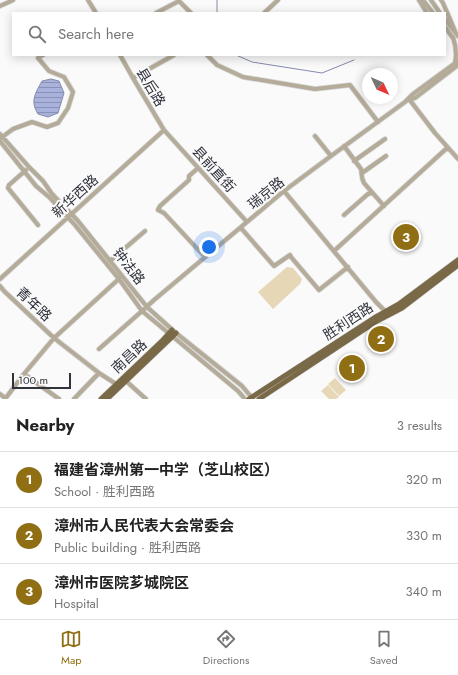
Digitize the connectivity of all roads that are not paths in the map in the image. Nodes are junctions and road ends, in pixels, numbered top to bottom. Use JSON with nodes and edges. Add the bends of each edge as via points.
{"nodes":[{"id":1,"x":13,"y":0,"type":"edge"},
{"id":2,"x":88,"y":0,"type":"edge"},
{"id":3,"x":278,"y":0,"type":"edge"},
{"id":4,"x":419,"y":0,"type":"edge"},
{"id":5,"x":423,"y":0,"type":"edge"},
{"id":6,"x":431,"y":0,"type":"edge"},
{"id":7,"x":441,"y":0,"type":"edge"},
{"id":8,"x":0,"y":6,"type":"edge"},
{"id":9,"x":428,"y":11,"type":"edge"},
{"id":10,"x":95,"y":12,"type":"edge"},
{"id":11,"x":158,"y":12,"type":"edge"},
{"id":12,"x":190,"y":12,"type":"edge"},
{"id":13,"x":265,"y":12,"type":"edge"},
{"id":14,"x":439,"y":12,"type":"edge"},
{"id":15,"x":446,"y":20,"type":"edge"},
{"id":16,"x":446,"y":29,"type":"edge"},
{"id":17,"x":457,"y":34,"type":"edge"},
{"id":18,"x":453,"y":37,"type":"junction"},
{"id":19,"x":458,"y":46,"type":"edge"},
{"id":20,"x":41,"y":56,"type":"edge"},
{"id":21,"x":121,"y":56,"type":"edge"},
{"id":22,"x":172,"y":56,"type":"edge"},
{"id":23,"x":208,"y":56,"type":"edge"},
{"id":24,"x":457,"y":63,"type":"edge"},
{"id":25,"x":458,"y":70,"type":"edge"},
{"id":26,"x":448,"y":72,"type":"junction"},
{"id":27,"x":133,"y":78,"type":"junction"},
{"id":28,"x":409,"y":99,"type":"junction"},
{"id":29,"x":378,"y":122,"type":"junction"},
{"id":30,"x":164,"y":130,"type":"junction"},
{"id":31,"x":315,"y":136,"type":"dead end"},
{"id":32,"x":1,"y":138,"type":"edge"},
{"id":33,"x":385,"y":139,"type":"dead end"},
{"id":34,"x":344,"y":146,"type":"junction"},
{"id":35,"x":447,"y":148,"type":"junction"},
{"id":36,"x":331,"y":156,"type":"junction"},
{"id":37,"x":386,"y":156,"type":"dead end"},
{"id":38,"x":458,"y":159,"type":"edge"},
{"id":39,"x":354,"y":161,"type":"junction"},
{"id":40,"x":29,"y":167,"type":"junction"},
{"id":41,"x":198,"y":168,"type":"junction"},
{"id":42,"x":25,"y":171,"type":"junction"},
{"id":43,"x":362,"y":173,"type":"junction"},
{"id":44,"x":284,"y":191,"type":"junction"},
{"id":45,"x":372,"y":192,"type":"junction"},
{"id":46,"x":384,"y":206,"type":"junction"},
{"id":47,"x":69,"y":215,"type":"junction"},
{"id":48,"x":344,"y":215,"type":"dead end"},
{"id":49,"x":247,"y":222,"type":"junction"},
{"id":50,"x":38,"y":225,"type":"dead end"},
{"id":51,"x":241,"y":228,"type":"junction"},
{"id":52,"x":145,"y":231,"type":"dead end"},
{"id":53,"x":334,"y":251,"type":"junction"},
{"id":54,"x":205,"y":257,"type":"junction"},
{"id":55,"x":458,"y":260,"type":"edge"},
{"id":56,"x":110,"y":261,"type":"junction"},
{"id":57,"x":458,"y":265,"type":"edge"},
{"id":58,"x":348,"y":267,"type":"junction"},
{"id":59,"x":121,"y":278,"type":"junction"},
{"id":60,"x":0,"y":279,"type":"edge"},
{"id":61,"x":0,"y":286,"type":"edge"},
{"id":62,"x":147,"y":307,"type":"junction"},
{"id":63,"x":142,"y":311,"type":"junction"},
{"id":64,"x":387,"y":313,"type":"junction"},
{"id":65,"x":172,"y":333,"type":"junction"},
{"id":66,"x":54,"y":338,"type":"junction"},
{"id":67,"x":99,"y":350,"type":"dead end"},
{"id":68,"x":99,"y":373,"type":"junction"},
{"id":69,"x":24,"y":374,"type":"junction"},
{"id":70,"x":126,"y":381,"type":"junction"},
{"id":71,"x":116,"y":384,"type":"junction"},
{"id":72,"x":0,"y":394,"type":"edge"},
{"id":73,"x":252,"y":398,"type":"edge"},
{"id":74,"x":5,"y":399,"type":"edge"},
{"id":75,"x":59,"y":399,"type":"edge"},
{"id":76,"x":74,"y":399,"type":"edge"},
{"id":77,"x":101,"y":399,"type":"edge"},
{"id":78,"x":107,"y":399,"type":"edge"},
{"id":79,"x":146,"y":399,"type":"edge"},
{"id":80,"x":245,"y":399,"type":"edge"},
{"id":81,"x":259,"y":399,"type":"edge"}],
"edges":[{"from":1,"to":8,"type":"street"},
{"from":2,"to":10,"type":"street"},
{"from":3,"to":13,"type":"street"},
{"from":4,"to":9,"type":"street"},
{"from":5,"to":9,"type":"street"},
{"from":6,"to":14,"type":"street"},
{"from":7,"to":17,"type":"street"},
{"from":11,"to":12,"type":"street","via":[[179,1]]},
{"from":15,"to":17,"type":"street"},
{"from":16,"to":18,"type":"street"},
{"from":18,"to":19,"type":"street"},
{"from":18,"to":24,"type":"street"},
{"from":20,"to":32,"type":"street","via":[[38,58],[49,71],[64,78],[73,92],[68,108],[58,123],[47,127],[32,122],[13,129]]},
{"from":21,"to":27,"type":"street","name":"县后路"},
{"from":22,"to":27,"type":"street"},
{"from":23,"to":29,"type":"street","via":[[217,65],[243,77],[315,90],[350,85]]},
{"from":24,"to":26,"type":"street"},
{"from":24,"to":28,"type":"street"},
{"from":25,"to":26,"type":"street"},
{"from":26,"to":28,"type":"street","via":[[416,98]]},
{"from":27,"to":30,"type":"street","name":"县后路"},
{"from":28,"to":29,"type":"street","name":"瑞京路"},
{"from":28,"to":35,"type":"street"},
{"from":29,"to":34,"type":"street","name":"瑞京路"},
{"from":30,"to":41,"type":"street","name":"县前直街"},
{"from":30,"to":47,"type":"street","name":"新华西路"},
{"from":31,"to":36,"type":"street"},
{"from":32,"to":40,"type":"street","name":"钟法路"},
{"from":32,"to":42,"type":"street","name":"钟法路"},
{"from":33,"to":39,"type":"street"},
{"from":34,"to":36,"type":"street","name":"瑞京路"},
{"from":34,"to":39,"type":"street"},
{"from":35,"to":38,"type":"street"},
{"from":35,"to":46,"type":"street"},
{"from":36,"to":44,"type":"street","name":"瑞京路"},
{"from":37,"to":43,"type":"street"},
{"from":39,"to":43,"type":"street"},
{"from":40,"to":42,"type":"street"},
{"from":40,"to":47,"type":"street","name":"钟法路"},
{"from":41,"to":49,"type":"street","name":"县前直街"},
{"from":41,"to":54,"type":"street","via":[[158,210],[164,213]]},
{"from":42,"to":47,"type":"street","name":"钟法路","via":[[36,186]]},
{"from":42,"to":50,"type":"street","via":[[8,188]]},
{"from":43,"to":45,"type":"street","via":[[364,183]]},
{"from":44,"to":49,"type":"street","name":"瑞京路"},
{"from":44,"to":53,"type":"street"},
{"from":45,"to":46,"type":"street"},
{"from":45,"to":48,"type":"street"},
{"from":46,"to":53,"type":"street"},
{"from":47,"to":56,"type":"street","name":"钟法路","via":[[78,221]]},
{"from":47,"to":59,"type":"street","name":"钟法路"},
{"from":47,"to":60,"type":"street","name":"新华西路"},
{"from":49,"to":51,"type":"street","name":"瑞京路"},
{"from":51,"to":54,"type":"street","name":"瑞京路"},
{"from":51,"to":58,"type":"street","via":[[274,266],[291,256],[319,290]]},
{"from":52,"to":56,"type":"street"},
{"from":53,"to":58,"type":"street"},
{"from":54,"to":62,"type":"street","name":"瑞京路"},
{"from":55,"to":64,"type":"main road","name":"胜利西路"},
{"from":56,"to":59,"type":"street","name":"钟法路"},
{"from":57,"to":64,"type":"main road","via":[[402,308]]},
{"from":58,"to":64,"type":"street"},
{"from":59,"to":62,"type":"street","name":"钟法路"},
{"from":59,"to":63,"type":"street","name":"钟法路"},
{"from":59,"to":66,"type":"street"},
{"from":61,"to":66,"type":"street","name":"青年路"},
{"from":62,"to":63,"type":"street","name":"瑞京路"},
{"from":62,"to":65,"type":"street","name":"钟法路"},
{"from":63,"to":65,"type":"street","name":"钟法路"},
{"from":63,"to":67,"type":"street","name":"瑞京路"},
{"from":64,"to":73,"type":"main road","name":"胜利西路"},
{"from":64,"to":81,"type":"main road"},
{"from":65,"to":70,"type":"main road","name":"南昌路"},
{"from":65,"to":71,"type":"main road","name":"南昌路"},
{"from":65,"to":73,"type":"street","name":"钟法路","via":[[242,386]]},
{"from":65,"to":80,"type":"street","name":"钟法路"},
{"from":66,"to":68,"type":"street","name":"青年路"},
{"from":66,"to":69,"type":"street"},
{"from":68,"to":71,"type":"street","name":"青年路"},
{"from":68,"to":76,"type":"street"},
{"from":69,"to":74,"type":"street"},
{"from":69,"to":75,"type":"street"},
{"from":70,"to":78,"type":"main road","name":"南昌路"},
{"from":70,"to":79,"type":"street"},
{"from":71,"to":77,"type":"main road","name":"南昌路"},
{"from":72,"to":74,"type":"street"}]}
